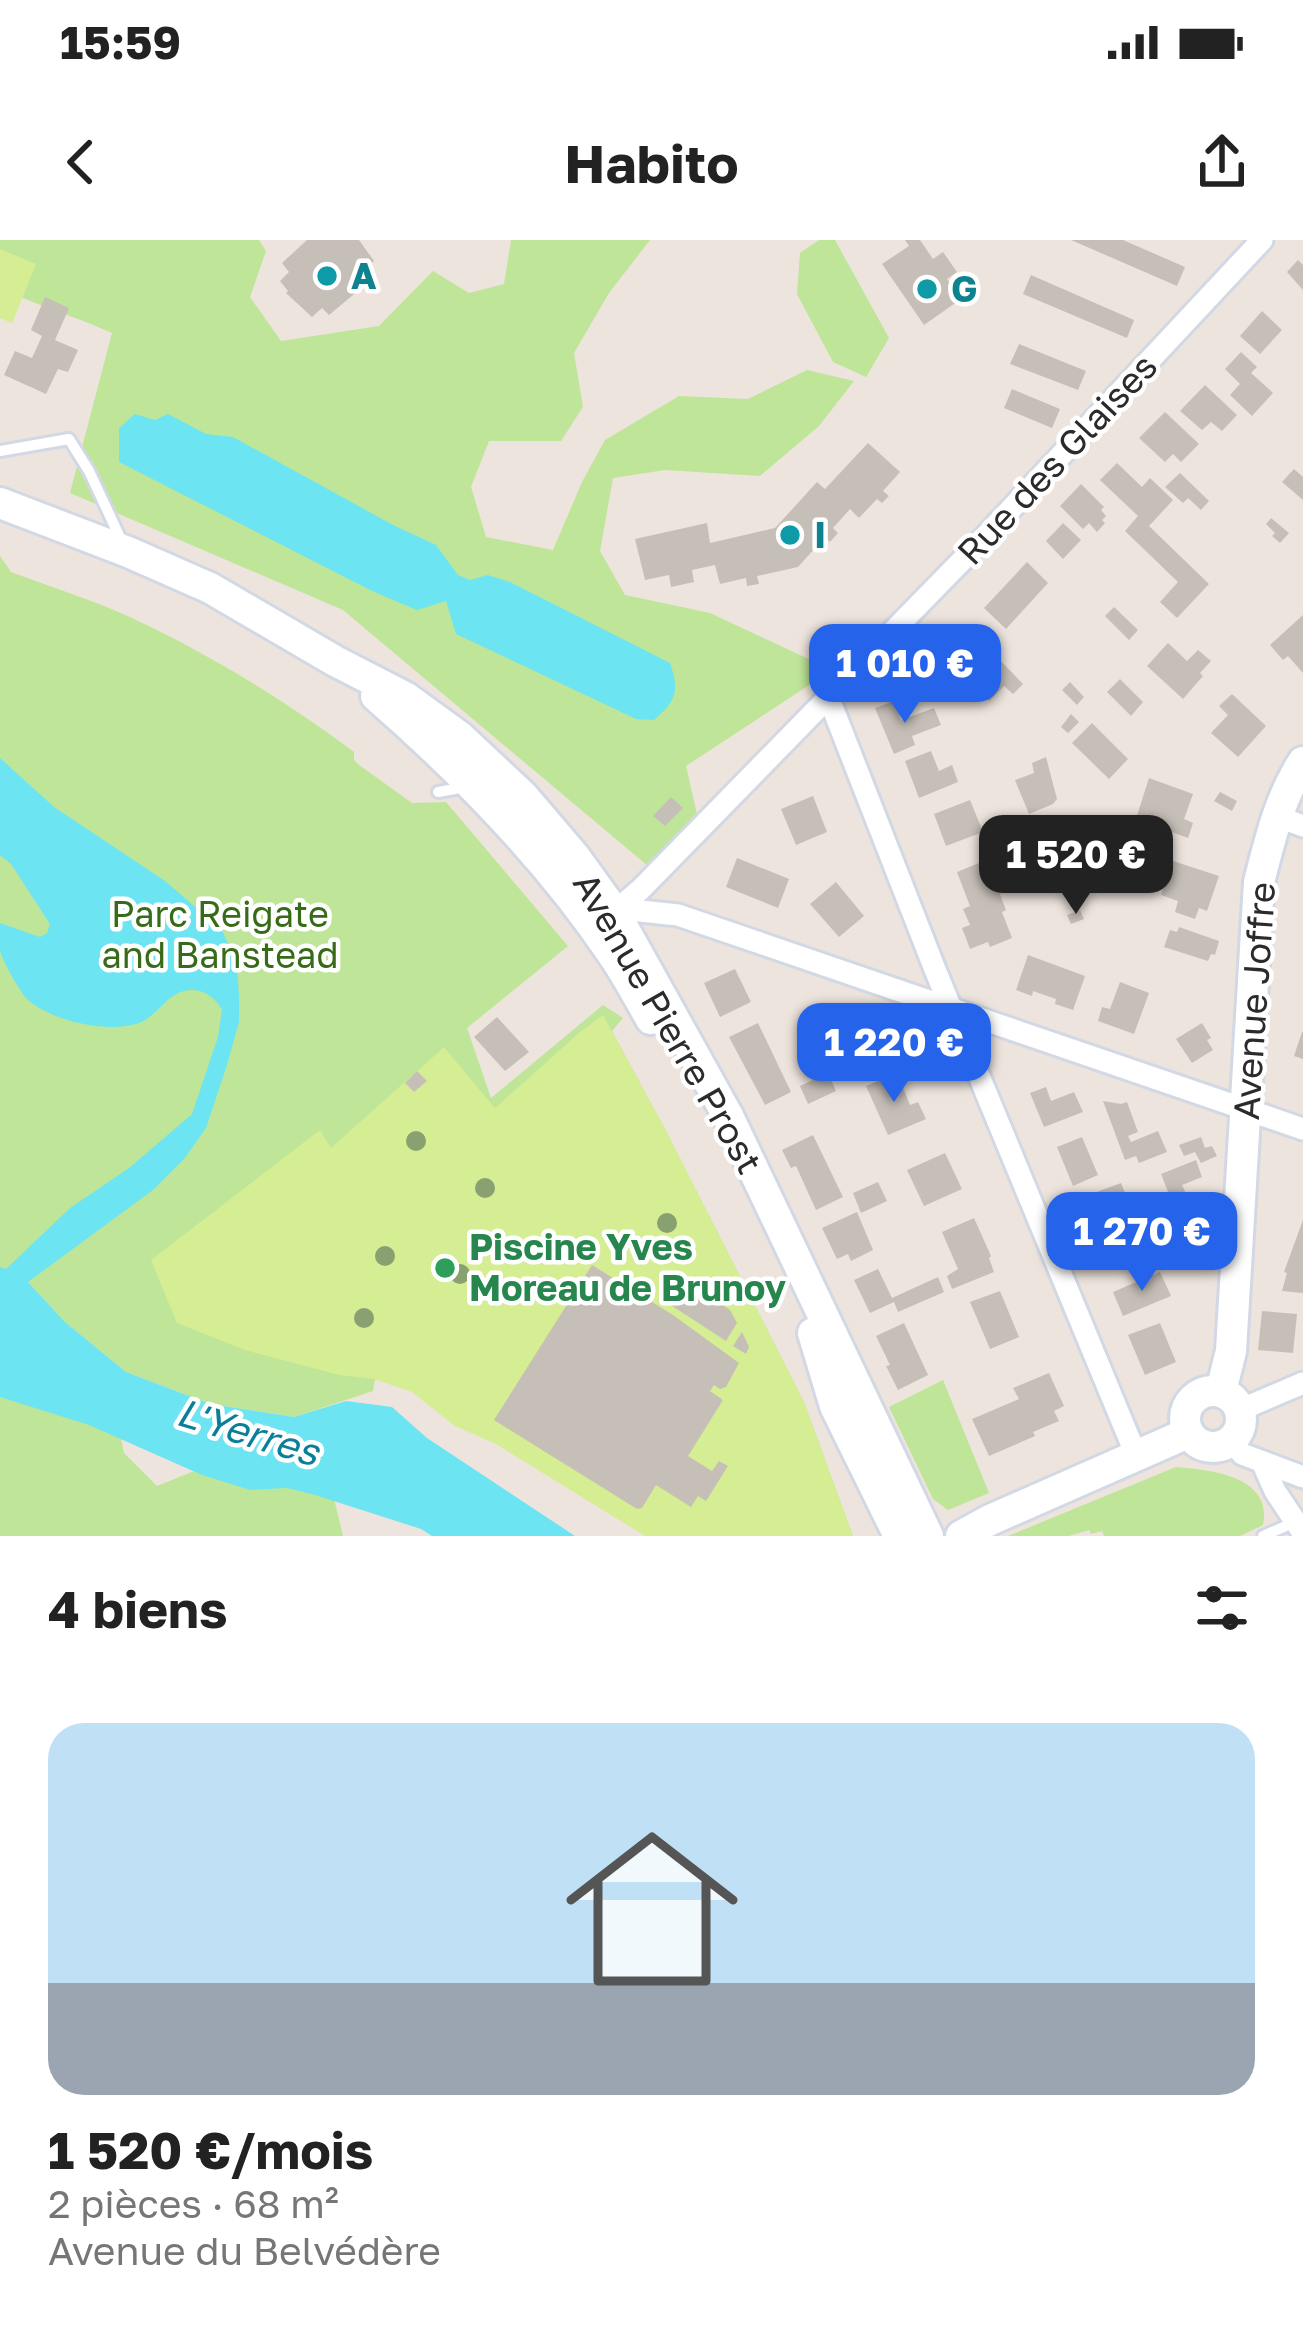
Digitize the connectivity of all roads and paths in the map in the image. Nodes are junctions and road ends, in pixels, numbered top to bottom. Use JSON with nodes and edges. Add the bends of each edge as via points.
{"nodes":[{"id":1,"x":1262,"y":240,"type":"edge"},
{"id":2,"x":0,"y":452,"type":"edge"},
{"id":3,"x":0,"y":503,"type":"edge"},
{"id":4,"x":128,"y":552,"type":"junction"},
{"id":5,"x":334,"y":661,"type":"junction"},
{"id":6,"x":828,"y":696,"type":"junction"},
{"id":7,"x":460,"y":736,"type":"junction"},
{"id":8,"x":1303,"y":762,"type":"edge"},
{"id":9,"x":451,"y":786,"type":"junction"},
{"id":10,"x":1289,"y":821,"type":"edge"},
{"id":11,"x":604,"y":920,"type":"junction"},
{"id":12,"x":952,"y":1010,"type":"junction"},
{"id":13,"x":1246,"y":1108,"type":"junction"},
{"id":14,"x":1303,"y":1129,"type":"edge"},
{"id":15,"x":1303,"y":1383,"type":"edge"},
{"id":16,"x":1231,"y":1414,"type":"junction"},
{"id":17,"x":1188,"y":1433,"type":"junction"},
{"id":18,"x":1136,"y":1455,"type":"junction"},
{"id":19,"x":1263,"y":1464,"type":"junction"},
{"id":20,"x":1303,"y":1478,"type":"edge"},
{"id":21,"x":1299,"y":1527,"type":"edge"},
{"id":22,"x":899,"y":1536,"type":"edge"},
{"id":23,"x":928,"y":1536,"type":"edge"},
{"id":24,"x":961,"y":1536,"type":"edge"},
{"id":25,"x":1263,"y":1536,"type":"edge"}],
"edges":[{"from":1,"to":6,"type":"street","name":"Rue des Glaises"},
{"from":2,"to":4,"type":"lane","via":[[68,439]]},
{"from":3,"to":4,"type":"main road","name":"Avenue Pierre Prost"},
{"from":4,"to":5,"type":"main road","name":"Avenue Pierre Prost"},
{"from":5,"to":7,"type":"main road","name":"Avenue Pierre Prost"},
{"from":5,"to":9,"type":"main road","name":"Avenue Pierre Prost","via":[[396,714]]},
{"from":6,"to":11,"type":"street","name":"Rue des Glaises"},
{"from":6,"to":12,"type":"street"},
{"from":7,"to":9,"type":"lane"},
{"from":7,"to":11,"type":"main road","name":"Avenue Pierre Prost","via":[[523,796]]},
{"from":8,"to":10,"type":"main road","name":"Avenue Joffre","via":[[1290,782]]},
{"from":9,"to":11,"type":"main road","name":"Avenue Pierre Prost","via":[[517,834]]},
{"from":10,"to":13,"type":"main road","name":"Avenue Joffre","via":[[1259,882]]},
{"from":11,"to":12,"type":"street","via":[[678,915]]},
{"from":11,"to":22,"type":"main road","name":"Avenue Pierre Prost","via":[[616,959],[792,1287],[835,1406]]},
{"from":11,"to":23,"type":"main road","name":"Avenue Pierre Prost","via":[[728,1116]]},
{"from":12,"to":13,"type":"street"},
{"from":12,"to":18,"type":"street"},
{"from":13,"to":14,"type":"street"},
{"from":13,"to":16,"type":"main road","name":"Avenue Joffre"},
{"from":15,"to":16,"type":"street"},
{"from":16,"to":17,"type":"main road","via":[[1225,1445],[1208,1447]]},
{"from":16,"to":17,"type":"main road","via":[[1202,1393],[1185,1414]]},
{"from":16,"to":19,"type":"street","via":[[1242,1454]]},
{"from":17,"to":18,"type":"main road"},
{"from":18,"to":24,"type":"main road"},
{"from":19,"to":20,"type":"street"},
{"from":19,"to":21,"type":"street"},
{"from":21,"to":25,"type":"lane"}]}
